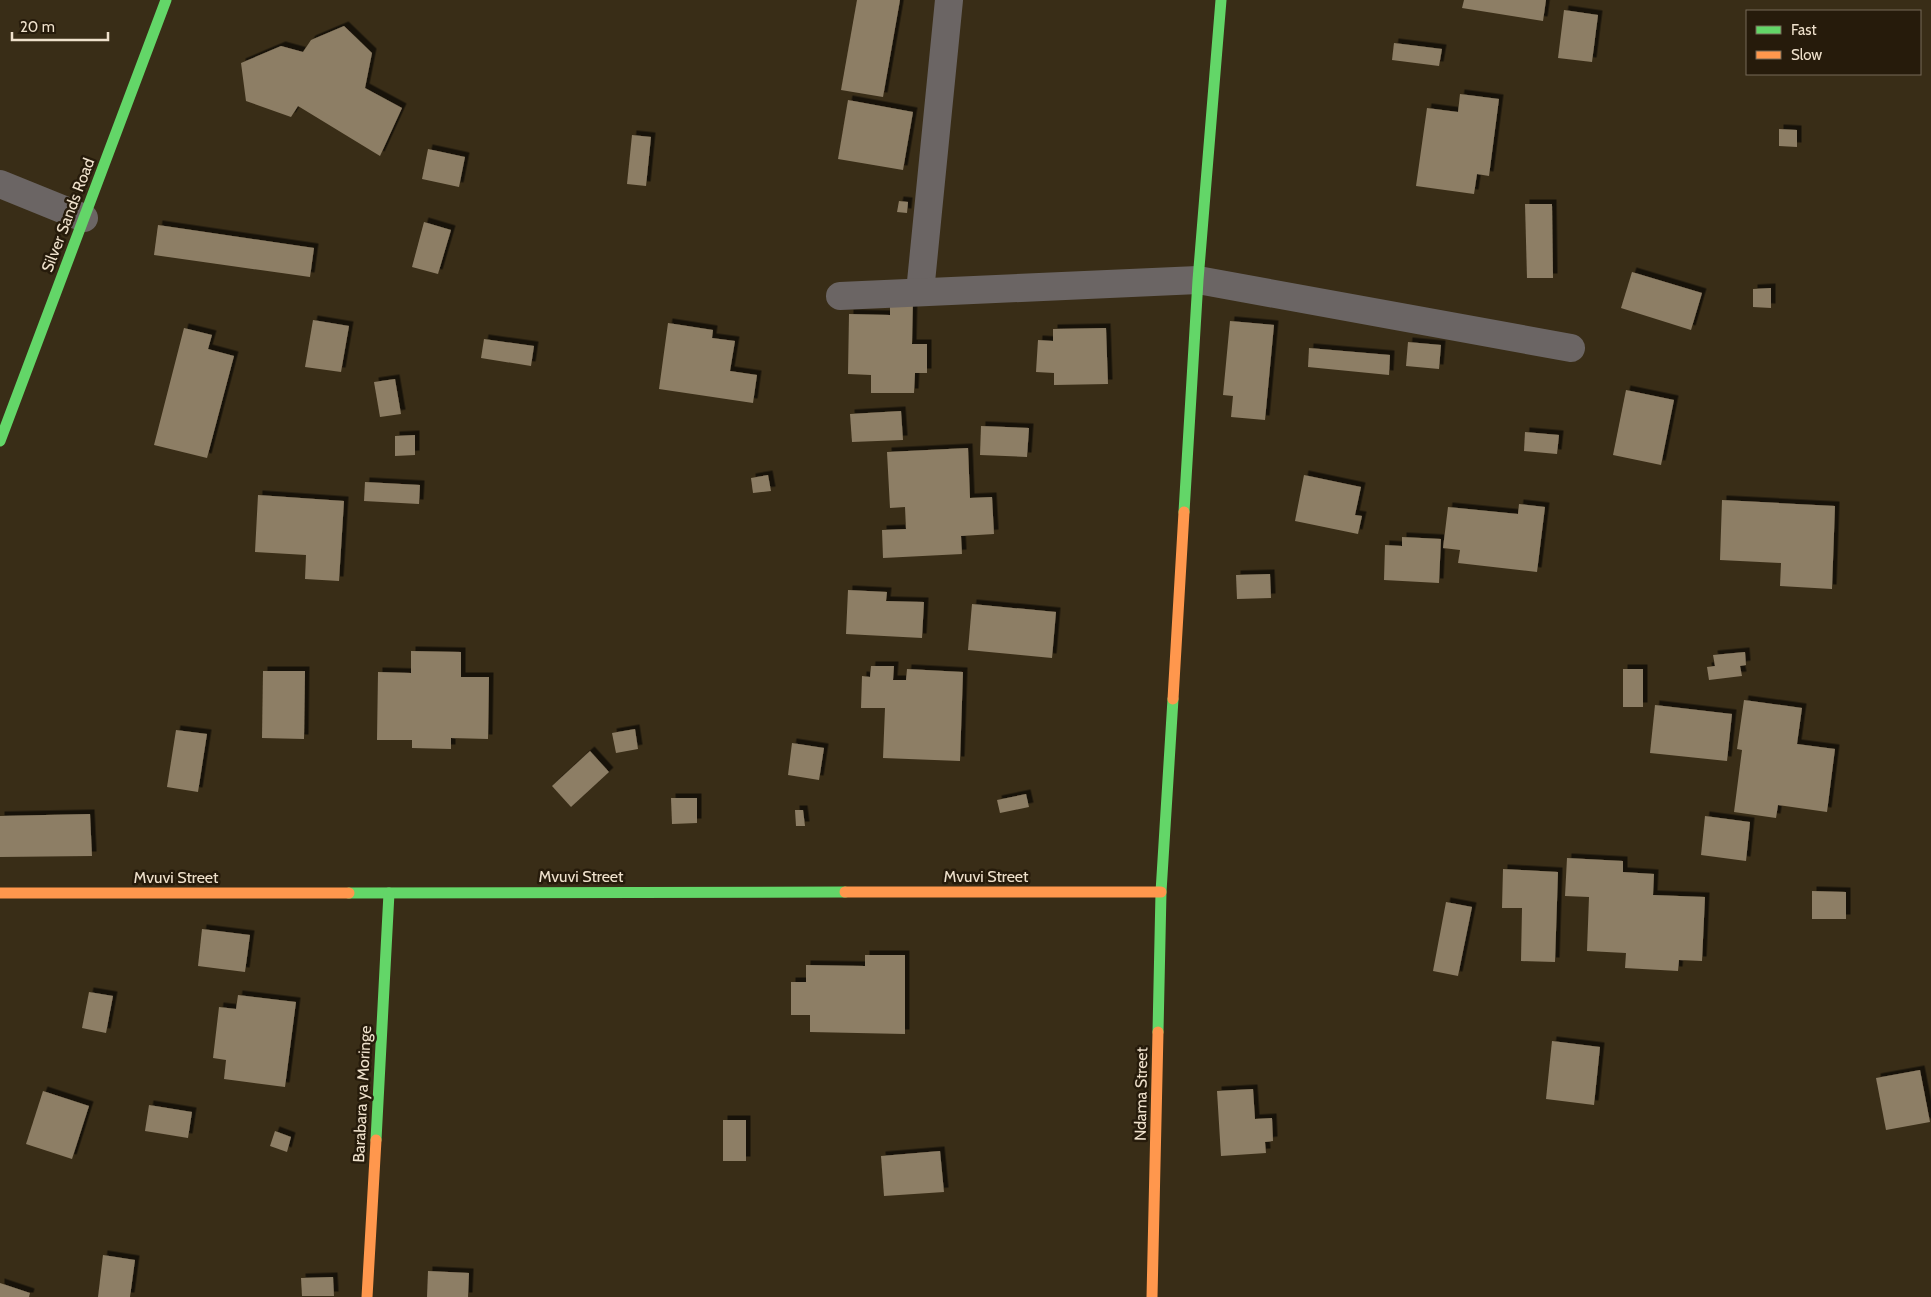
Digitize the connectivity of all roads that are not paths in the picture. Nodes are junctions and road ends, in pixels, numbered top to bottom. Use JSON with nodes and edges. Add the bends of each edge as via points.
{"nodes":[{"id":1,"x":166,"y":0,"type":"edge"},
{"id":2,"x":949,"y":0,"type":"edge"},
{"id":3,"x":1221,"y":0,"type":"edge"},
{"id":4,"x":0,"y":184,"type":"edge"},
{"id":5,"x":84,"y":218,"type":"junction"},
{"id":6,"x":1198,"y":280,"type":"junction"},
{"id":7,"x":920,"y":292,"type":"junction"},
{"id":8,"x":840,"y":296,"type":"dead end"},
{"id":9,"x":1571,"y":348,"type":"dead end"},
{"id":10,"x":0,"y":442,"type":"edge"},
{"id":11,"x":1161,"y":892,"type":"junction"},
{"id":12,"x":0,"y":893,"type":"edge"},
{"id":13,"x":390,"y":893,"type":"junction"},
{"id":14,"x":367,"y":1297,"type":"edge"},
{"id":15,"x":1152,"y":1297,"type":"edge"}],
"edges":[{"from":1,"to":5,"type":"street","name":"Silver Sands Road"},
{"from":2,"to":7,"type":"street"},
{"from":3,"to":6,"type":"street","name":"Ndama Street"},
{"from":4,"to":5,"type":"street"},
{"from":5,"to":10,"type":"street","name":"Silver Sands Road"},
{"from":6,"to":7,"type":"street"},
{"from":6,"to":9,"type":"street"},
{"from":6,"to":11,"type":"street","name":"Ndama Street"},
{"from":7,"to":8,"type":"street"},
{"from":11,"to":13,"type":"street","name":"Mvuvi Street"},
{"from":11,"to":15,"type":"street","name":"Ndama Street"},
{"from":12,"to":13,"type":"street","name":"Mvuvi Street"},
{"from":13,"to":14,"type":"street","name":"Barabara ya Moringe"}]}
